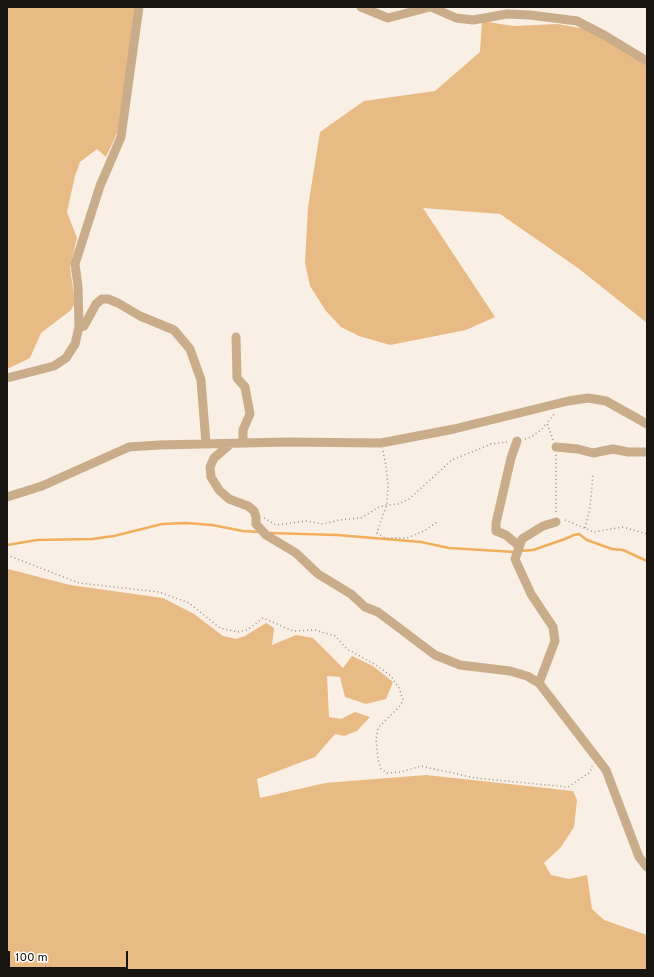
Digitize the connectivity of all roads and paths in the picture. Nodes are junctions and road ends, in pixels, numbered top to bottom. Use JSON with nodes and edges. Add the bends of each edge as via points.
{"nodes":[{"id":1,"x":139,"y":7,"type":"edge"},
{"id":2,"x":361,"y":7,"type":"edge"},
{"id":3,"x":431,"y":7,"type":"edge"},
{"id":4,"x":647,"y":61,"type":"edge"},
{"id":5,"x":80,"y":327,"type":"junction"},
{"id":6,"x":236,"y":337,"type":"dead end"},
{"id":7,"x":7,"y":378,"type":"edge"},
{"id":8,"x":557,"y":411,"type":"dead end"},
{"id":9,"x":547,"y":423,"type":"junction"},
{"id":10,"x":647,"y":424,"type":"edge"},
{"id":11,"x":517,"y":441,"type":"junction"},
{"id":12,"x":243,"y":443,"type":"junction"},
{"id":13,"x":381,"y":443,"type":"junction"},
{"id":14,"x":206,"y":444,"type":"junction"},
{"id":15,"x":228,"y":444,"type":"junction"},
{"id":16,"x":556,"y":448,"type":"junction"},
{"id":17,"x":647,"y":452,"type":"edge"},
{"id":18,"x":593,"y":474,"type":"dead end"},
{"id":19,"x":7,"y":497,"type":"edge"},
{"id":20,"x":387,"y":505,"type":"junction"},
{"id":21,"x":256,"y":517,"type":"junction"},
{"id":22,"x":437,"y":522,"type":"dead end"},
{"id":23,"x":556,"y":522,"type":"junction"},
{"id":24,"x":585,"y":528,"type":"junction"},
{"id":25,"x":647,"y":534,"type":"edge"},
{"id":26,"x":520,"y":546,"type":"junction"},
{"id":27,"x":7,"y":555,"type":"edge"},
{"id":28,"x":539,"y":683,"type":"junction"},
{"id":29,"x":591,"y":751,"type":"junction"},
{"id":30,"x":647,"y":867,"type":"edge"},
{"id":31,"x":7,"y":968,"type":"edge"},
{"id":32,"x":11,"y":970,"type":"edge"},
{"id":33,"x":38,"y":970,"type":"edge"},
{"id":34,"x":59,"y":970,"type":"edge"}],
"edges":[{"from":1,"to":5,"type":"street","via":[[121,137],[100,186],[75,264]]},
{"from":2,"to":3,"type":"street","via":[[388,18]]},
{"from":3,"to":4,"type":"street","via":[[456,18],[473,20],[507,14],[577,21]]},
{"from":5,"to":7,"type":"street","via":[[75,344],[66,358],[54,366]]},
{"from":5,"to":14,"type":"street","via":[[84,326],[96,304],[102,299],[108,299],[174,330],[190,349],[201,380]]},
{"from":6,"to":12,"type":"street","via":[[237,378],[245,387],[250,414],[243,430]]},
{"from":8,"to":9,"type":"path"},
{"from":9,"to":11,"type":"path","via":[[531,437]]},
{"from":9,"to":16,"type":"path"},
{"from":10,"to":13,"type":"street","via":[[606,401],[588,398],[454,430]]},
{"from":11,"to":20,"type":"path","via":[[491,444],[452,460],[409,499]]},
{"from":11,"to":26,"type":"street","via":[[496,522],[496,531]]},
{"from":12,"to":13,"type":"street"},
{"from":12,"to":15,"type":"street"},
{"from":13,"to":20,"type":"path","via":[[387,472]]},
{"from":14,"to":15,"type":"street"},
{"from":14,"to":19,"type":"street","via":[[129,447],[42,486]]},
{"from":15,"to":21,"type":"street","via":[[214,458],[210,467],[211,477],[229,499],[248,506]]},
{"from":16,"to":17,"type":"street","via":[[593,453],[613,449]]},
{"from":16,"to":23,"type":"path"},
{"from":18,"to":24,"type":"path","via":[[590,508]]},
{"from":20,"to":21,"type":"path","via":[[361,518],[323,524],[306,521],[276,524]]},
{"from":20,"to":22,"type":"path","via":[[378,533],[385,538],[407,538]]},
{"from":21,"to":28,"type":"street","via":[[256,524],[266,535],[296,553],[318,574],[350,594],[365,607],[378,612],[435,654],[460,665],[510,670]]},
{"from":23,"to":24,"type":"path","via":[[565,520]]},
{"from":23,"to":26,"type":"street","via":[[543,526],[522,539]]},
{"from":24,"to":25,"type":"path","via":[[594,532],[624,527]]},
{"from":26,"to":28,"type":"street","via":[[515,559],[531,594],[553,627],[555,641]]},
{"from":27,"to":29,"type":"path","via":[[79,583],[159,592],[188,604],[220,628],[238,632],[247,630],[263,618],[293,631],[316,630],[335,636],[347,649],[391,676],[399,688],[403,700],[378,728],[377,733],[378,759],[381,769],[387,773],[421,766],[475,778],[568,787],[589,773],[592,768],[588,755]]},
{"from":28,"to":29,"type":"street"},
{"from":29,"to":30,"type":"street","via":[[606,770],[639,857]]},
{"from":31,"to":32,"type":"path"},
{"from":33,"to":34,"type":"path","via":[[46,966]]}]}
